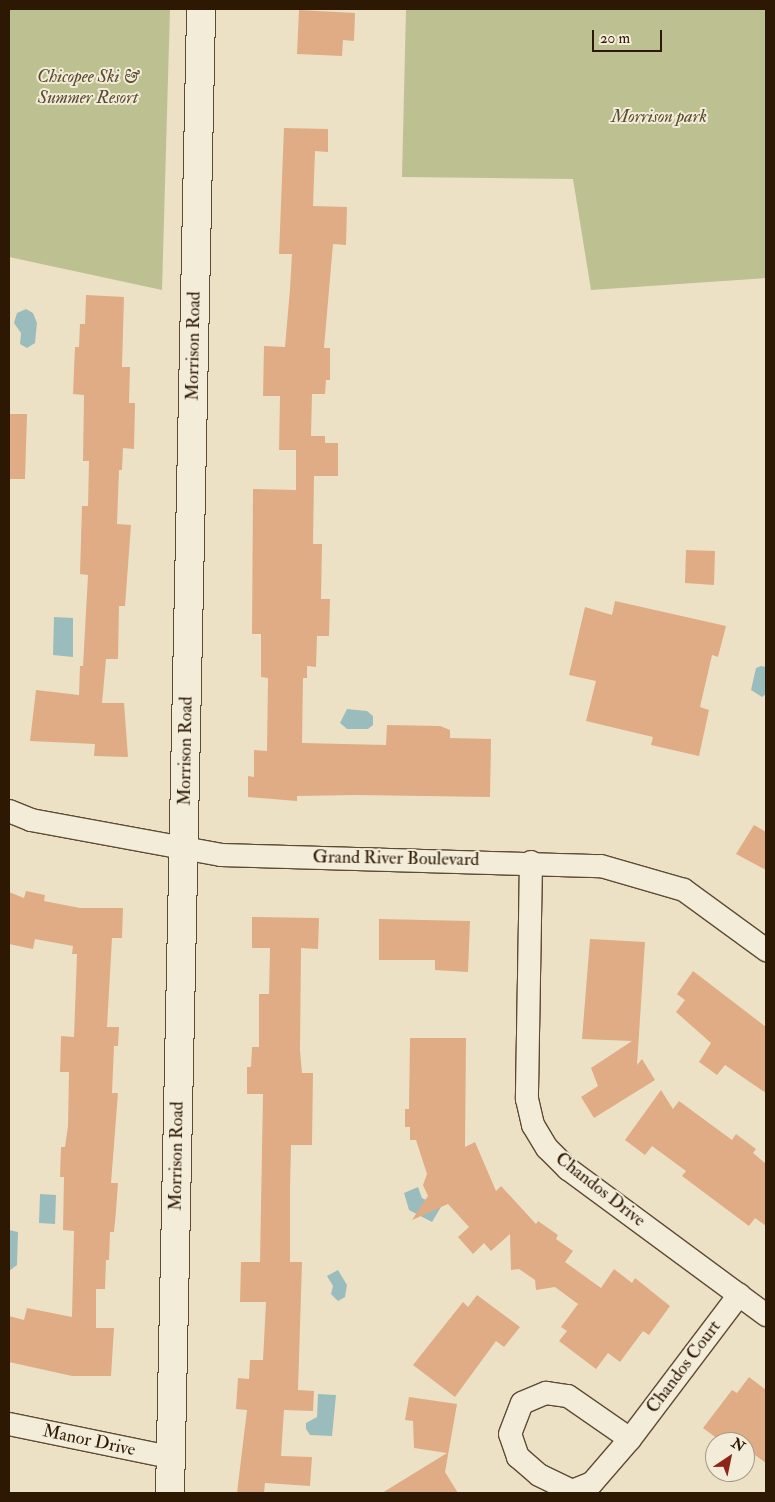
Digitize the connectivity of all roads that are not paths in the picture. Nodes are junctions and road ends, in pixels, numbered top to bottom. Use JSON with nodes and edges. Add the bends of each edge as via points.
{"nodes":[{"id":1,"x":201,"y":9,"type":"edge"},
{"id":2,"x":9,"y":811,"type":"edge"},
{"id":3,"x":184,"y":850,"type":"junction"},
{"id":4,"x":531,"y":862,"type":"junction"},
{"id":5,"x":766,"y":950,"type":"edge"},
{"id":6,"x":739,"y":1295,"type":"junction"},
{"id":7,"x":766,"y":1315,"type":"edge"},
{"id":8,"x":9,"y":1424,"type":"edge"},
{"id":9,"x":630,"y":1439,"type":"junction"},
{"id":10,"x":170,"y":1457,"type":"junction"},
{"id":11,"x":170,"y":1493,"type":"edge"}],
"edges":[{"from":1,"to":3,"type":"street","name":"Morrison Road"},
{"from":2,"to":3,"type":"street","name":"Grand River Boulevard","via":[[31,820],[144,839]]},
{"from":3,"to":4,"type":"street","name":"Grand River Boulevard","via":[[221,855]]},
{"from":3,"to":10,"type":"street","name":"Morrison Road"},
{"from":4,"to":5,"type":"street","name":"Grand River Boulevard","via":[[601,866],[684,890]]},
{"from":4,"to":6,"type":"street","name":"Chandos Drive","via":[[526,1099],[533,1125],[546,1148],[568,1169]]},
{"from":6,"to":7,"type":"street","name":"Chandos Drive"},
{"from":6,"to":9,"type":"street","name":"Chandos Court"},
{"from":8,"to":10,"type":"street","name":"Manor Drive"},
{"from":9,"to":9,"type":"street","name":"Chandos Court","via":[[568,1396],[546,1393],[522,1403],[510,1434],[518,1457],[539,1475],[572,1491],[592,1483]]},
{"from":10,"to":11,"type":"street","name":"Morrison Road"}]}
